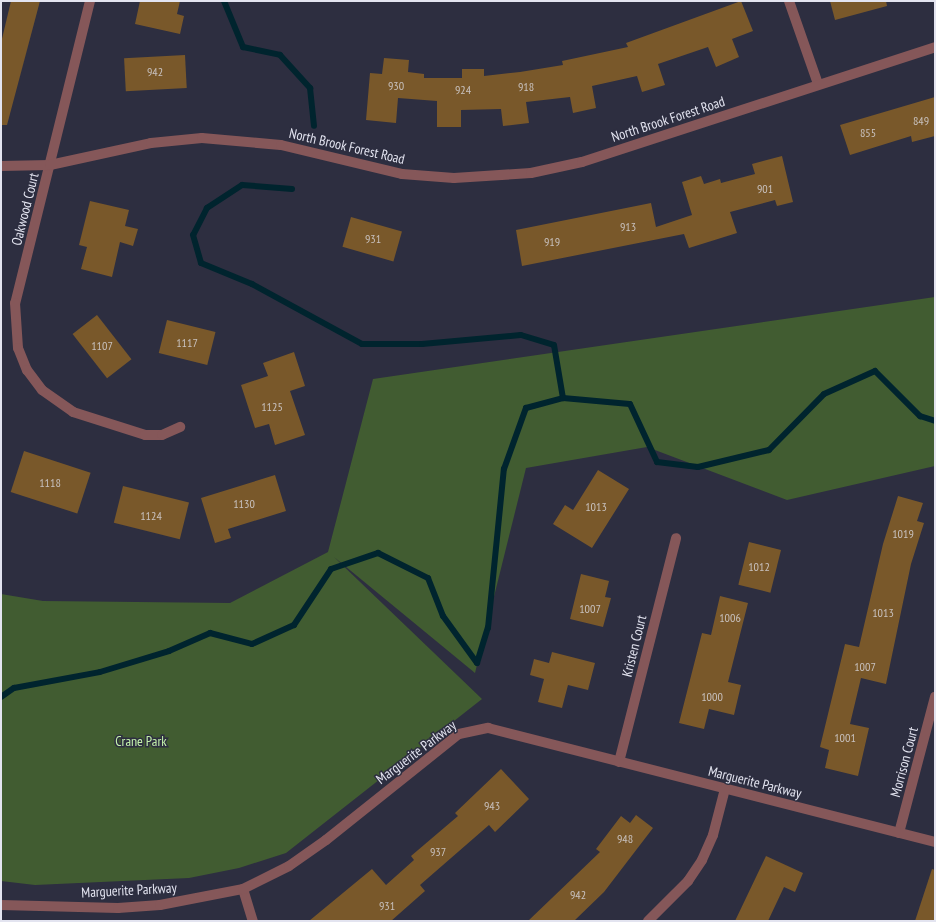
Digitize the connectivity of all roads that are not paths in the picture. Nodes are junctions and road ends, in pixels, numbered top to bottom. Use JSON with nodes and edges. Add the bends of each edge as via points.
{"nodes":[{"id":1,"x":90,"y":1,"type":"edge"},
{"id":2,"x":789,"y":1,"type":"edge"},
{"id":3,"x":935,"y":48,"type":"edge"},
{"id":4,"x":818,"y":84,"type":"junction"},
{"id":5,"x":50,"y":165,"type":"junction"},
{"id":6,"x":1,"y":166,"type":"edge"},
{"id":7,"x":180,"y":427,"type":"dead end"},
{"id":8,"x":676,"y":538,"type":"dead end"},
{"id":9,"x":935,"y":697,"type":"edge"},
{"id":10,"x":619,"y":762,"type":"junction"},
{"id":11,"x":725,"y":789,"type":"junction"},
{"id":12,"x":899,"y":833,"type":"junction"},
{"id":13,"x":935,"y":842,"type":"edge"},
{"id":14,"x":243,"y":889,"type":"junction"},
{"id":15,"x":1,"y":905,"type":"edge"},
{"id":16,"x":253,"y":921,"type":"edge"},
{"id":17,"x":648,"y":921,"type":"edge"}],
"edges":[{"from":1,"to":5,"type":"street","name":"Oakwood Court"},
{"from":2,"to":4,"type":"street"},
{"from":3,"to":4,"type":"street","name":"North Brook Forest Road"},
{"from":4,"to":5,"type":"street","name":"North Brook Forest Road","via":[[582,162],[506,176],[402,174],[281,145],[234,139],[151,143]]},
{"from":5,"to":6,"type":"street","name":"North Brook Forest Road"},
{"from":5,"to":7,"type":"street","name":"Oakwood Court","via":[[15,304],[18,348],[27,370],[42,390],[74,412],[145,435],[162,435]]},
{"from":8,"to":10,"type":"street","name":"Kristen Court"},
{"from":9,"to":12,"type":"street","name":"Morrison Court"},
{"from":10,"to":11,"type":"street","name":"Marguerite Parkway"},
{"from":10,"to":14,"type":"street","name":"Marguerite Parkway","via":[[497,729],[469,730],[326,840],[288,866]]},
{"from":11,"to":12,"type":"street","name":"Marguerite Parkway"},
{"from":11,"to":17,"type":"street","via":[[713,835],[702,860],[688,881]]},
{"from":12,"to":13,"type":"street","name":"Marguerite Parkway"},
{"from":14,"to":15,"type":"street","name":"Marguerite Parkway","via":[[165,904],[118,908]]},
{"from":14,"to":16,"type":"street"}]}
